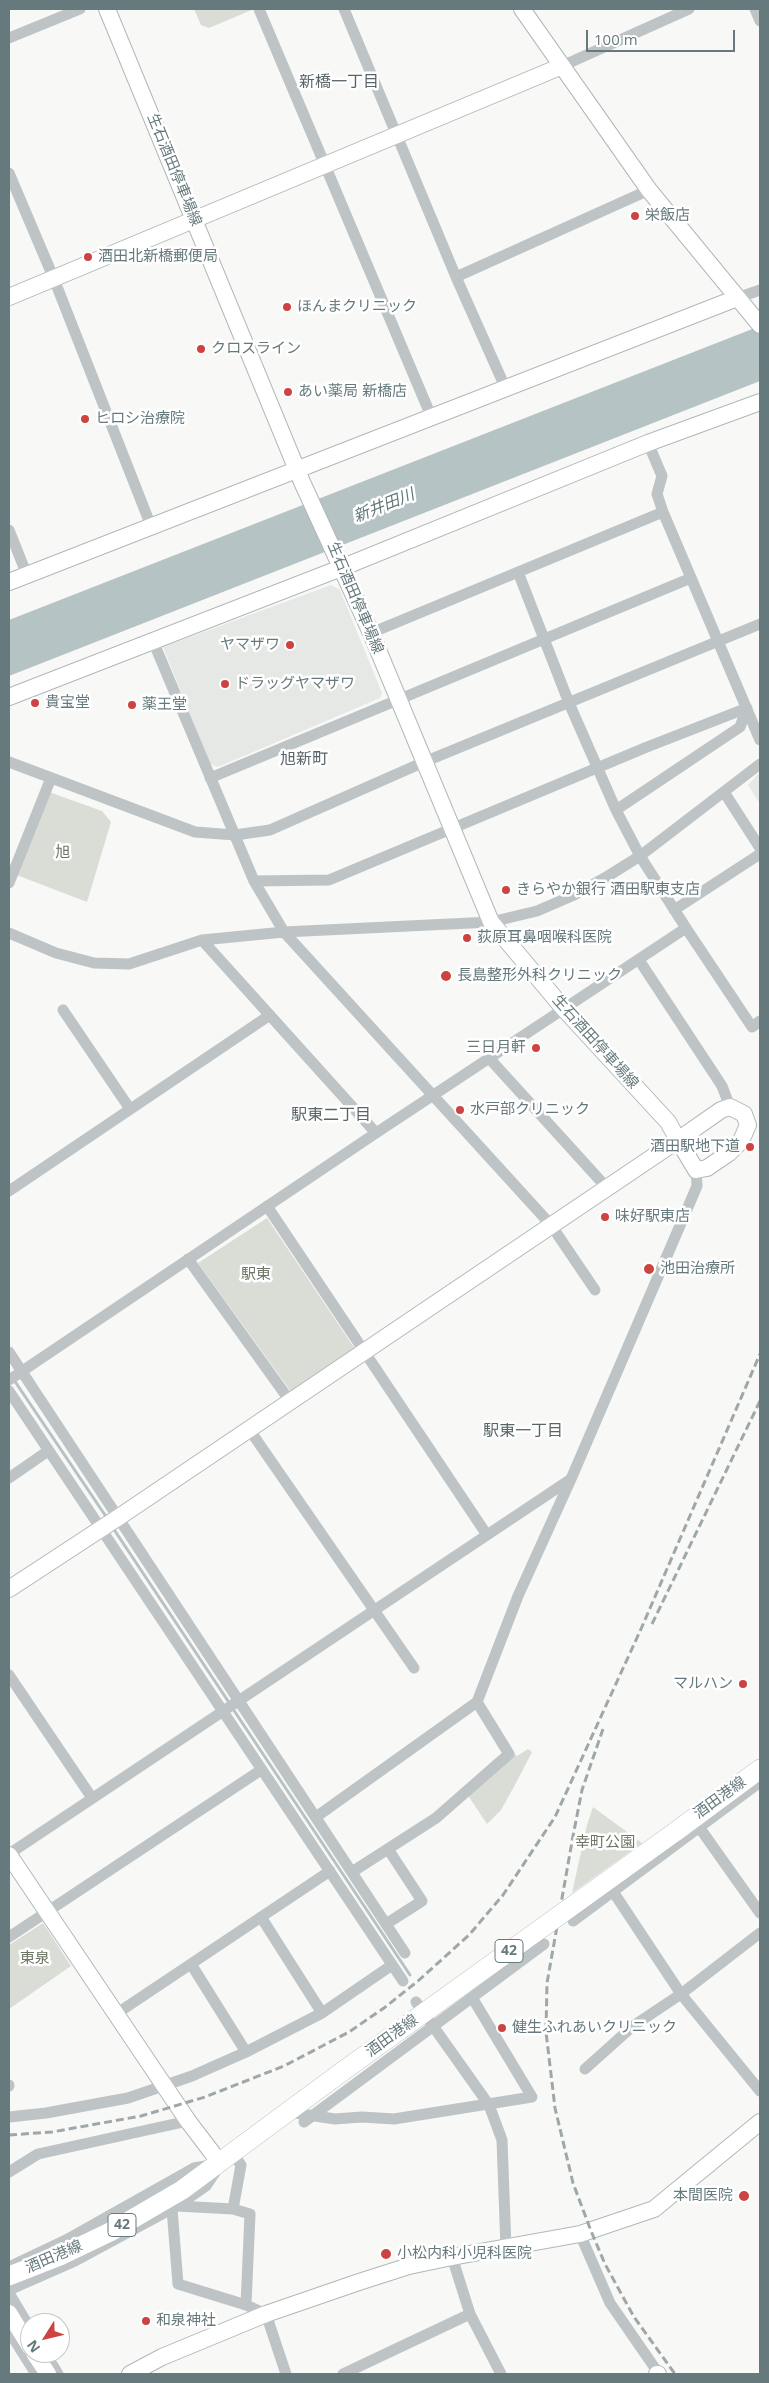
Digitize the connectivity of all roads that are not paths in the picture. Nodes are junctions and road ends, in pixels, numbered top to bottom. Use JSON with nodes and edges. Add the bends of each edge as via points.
{"nodes":[{"id":1,"x":80,"y":9,"type":"edge"},
{"id":2,"x":107,"y":9,"type":"edge"},
{"id":3,"x":259,"y":9,"type":"edge"},
{"id":4,"x":344,"y":9,"type":"edge"},
{"id":5,"x":522,"y":9,"type":"edge"},
{"id":6,"x":689,"y":9,"type":"edge"},
{"id":7,"x":755,"y":9,"type":"edge"},
{"id":8,"x":760,"y":20,"type":"edge"},
{"id":9,"x":9,"y":38,"type":"edge"},
{"id":10,"x":562,"y":66,"type":"junction"},
{"id":11,"x":397,"y":135,"type":"junction"},
{"id":12,"x":325,"y":166,"type":"junction"},
{"id":13,"x":9,"y":173,"type":"edge"},
{"id":14,"x":649,"y":190,"type":"junction"},
{"id":15,"x":194,"y":220,"type":"junction"},
{"id":16,"x":456,"y":277,"type":"junction"},
{"id":17,"x":54,"y":279,"type":"junction"},
{"id":18,"x":760,"y":290,"type":"edge"},
{"id":19,"x":9,"y":297,"type":"edge"},
{"id":20,"x":737,"y":298,"type":"junction"},
{"id":21,"x":759,"y":323,"type":"edge"},
{"id":22,"x":505,"y":387,"type":"junction"},
{"id":23,"x":760,"y":402,"type":"edge"},
{"id":24,"x":431,"y":416,"type":"junction"},
{"id":25,"x":648,"y":443,"type":"junction"},
{"id":26,"x":300,"y":475,"type":"junction"},
{"id":27,"x":663,"y":512,"type":"junction"},
{"id":28,"x":151,"y":526,"type":"junction"},
{"id":29,"x":9,"y":530,"type":"edge"},
{"id":30,"x":339,"y":562,"type":"junction"},
{"id":31,"x":518,"y":572,"type":"junction"},
{"id":32,"x":27,"y":575,"type":"junction"},
{"id":33,"x":691,"y":578,"type":"junction"},
{"id":34,"x":9,"y":582,"type":"edge"},
{"id":35,"x":760,"y":624,"type":"edge"},
{"id":36,"x":371,"y":633,"type":"junction"},
{"id":37,"x":543,"y":638,"type":"junction"},
{"id":38,"x":153,"y":641,"type":"junction"},
{"id":39,"x":718,"y":642,"type":"junction"},
{"id":40,"x":9,"y":697,"type":"edge"},
{"id":41,"x":397,"y":699,"type":"junction"},
{"id":42,"x":570,"y":702,"type":"junction"},
{"id":43,"x":747,"y":708,"type":"junction"},
{"id":44,"x":760,"y":740,"type":"edge"},
{"id":45,"x":9,"y":762,"type":"edge"},
{"id":46,"x":424,"y":762,"type":"junction"},
{"id":47,"x":760,"y":764,"type":"edge"},
{"id":48,"x":598,"y":769,"type":"junction"},
{"id":49,"x":51,"y":778,"type":"junction"},
{"id":50,"x":210,"y":778,"type":"junction"},
{"id":51,"x":724,"y":792,"type":"junction"},
{"id":52,"x":616,"y":810,"type":"junction"},
{"id":53,"x":452,"y":830,"type":"junction"},
{"id":54,"x":235,"y":835,"type":"junction"},
{"id":55,"x":760,"y":848,"type":"edge"},
{"id":56,"x":760,"y":854,"type":"edge"},
{"id":57,"x":640,"y":856,"type":"junction"},
{"id":58,"x":254,"y":881,"type":"junction"},
{"id":59,"x":9,"y":882,"type":"edge"},
{"id":60,"x":674,"y":910,"type":"junction"},
{"id":61,"x":492,"y":922,"type":"junction"},
{"id":62,"x":686,"y":928,"type":"junction"},
{"id":63,"x":284,"y":932,"type":"junction"},
{"id":64,"x":9,"y":933,"type":"edge"},
{"id":65,"x":202,"y":940,"type":"junction"},
{"id":66,"x":640,"y":960,"type":"junction"},
{"id":67,"x":564,"y":1009,"type":"junction"},
{"id":68,"x":64,"y":1010,"type":"dead end"},
{"id":69,"x":270,"y":1015,"type":"junction"},
{"id":70,"x":760,"y":1022,"type":"edge"},
{"id":71,"x":489,"y":1058,"type":"junction"},
{"id":72,"x":433,"y":1095,"type":"junction"},
{"id":73,"x":730,"y":1107,"type":"junction"},
{"id":74,"x":130,"y":1109,"type":"junction"},
{"id":75,"x":376,"y":1132,"type":"junction"},
{"id":76,"x":678,"y":1140,"type":"junction"},
{"id":77,"x":696,"y":1170,"type":"junction"},
{"id":78,"x":607,"y":1188,"type":"junction"},
{"id":79,"x":9,"y":1191,"type":"edge"},
{"id":80,"x":267,"y":1206,"type":"junction"},
{"id":81,"x":551,"y":1225,"type":"junction"},
{"id":82,"x":188,"y":1259,"type":"junction"},
{"id":83,"x":595,"y":1290,"type":"dead end"},
{"id":84,"x":365,"y":1351,"type":"junction"},
{"id":85,"x":9,"y":1352,"type":"edge"},
{"id":86,"x":21,"y":1371,"type":"junction"},
{"id":87,"x":9,"y":1380,"type":"edge"},
{"id":88,"x":9,"y":1391,"type":"edge"},
{"id":89,"x":290,"y":1401,"type":"junction"},
{"id":90,"x":249,"y":1429,"type":"junction"},
{"id":91,"x":48,"y":1451,"type":"junction"},
{"id":92,"x":9,"y":1478,"type":"edge"},
{"id":93,"x":571,"y":1479,"type":"junction"},
{"id":94,"x":119,"y":1517,"type":"junction"},
{"id":95,"x":100,"y":1529,"type":"junction"},
{"id":96,"x":487,"y":1536,"type":"junction"},
{"id":97,"x":9,"y":1589,"type":"edge"},
{"id":98,"x":374,"y":1610,"type":"junction"},
{"id":99,"x":414,"y":1668,"type":"dead end"},
{"id":100,"x":9,"y":1675,"type":"edge"},
{"id":101,"x":239,"y":1700,"type":"junction"},
{"id":102,"x":477,"y":1702,"type":"junction"},
{"id":103,"x":222,"y":1711,"type":"junction"},
{"id":104,"x":760,"y":1769,"type":"edge"},
{"id":105,"x":262,"y":1770,"type":"junction"},
{"id":106,"x":760,"y":1782,"type":"edge"},
{"id":107,"x":92,"y":1798,"type":"junction"},
{"id":108,"x":316,"y":1817,"type":"junction"},
{"id":109,"x":699,"y":1827,"type":"junction"},
{"id":110,"x":388,"y":1849,"type":"junction"},
{"id":111,"x":9,"y":1854,"type":"edge"},
{"id":112,"x":330,"y":1872,"type":"junction"},
{"id":113,"x":352,"y":1872,"type":"junction"},
{"id":114,"x":614,"y":1893,"type":"junction"},
{"id":115,"x":372,"y":1902,"type":"junction"},
{"id":116,"x":47,"y":1912,"type":"junction"},
{"id":117,"x":356,"y":1912,"type":"junction"},
{"id":118,"x":760,"y":1912,"type":"edge"},
{"id":119,"x":261,"y":1917,"type":"junction"},
{"id":120,"x":573,"y":1921,"type":"dead end"},
{"id":121,"x":386,"y":1924,"type":"junction"},
{"id":122,"x":760,"y":1933,"type":"edge"},
{"id":123,"x":9,"y":1938,"type":"edge"},
{"id":124,"x":544,"y":1944,"type":"dead end"},
{"id":125,"x":405,"y":1953,"type":"dead end"},
{"id":126,"x":191,"y":1964,"type":"junction"},
{"id":127,"x":392,"y":1965,"type":"junction"},
{"id":128,"x":403,"y":1981,"type":"dead end"},
{"id":129,"x":681,"y":1994,"type":"junction"},
{"id":130,"x":472,"y":1998,"type":"junction"},
{"id":131,"x":416,"y":2002,"type":"dead end"},
{"id":132,"x":322,"y":2013,"type":"junction"},
{"id":133,"x":116,"y":2014,"type":"junction"},
{"id":134,"x":434,"y":2027,"type":"junction"},
{"id":135,"x":246,"y":2052,"type":"junction"},
{"id":136,"x":585,"y":2070,"type":"dead end"},
{"id":137,"x":164,"y":2084,"type":"junction"},
{"id":138,"x":760,"y":2091,"type":"edge"},
{"id":139,"x":489,"y":2105,"type":"junction"},
{"id":140,"x":9,"y":2117,"type":"edge"},
{"id":141,"x":301,"y":2117,"type":"junction"},
{"id":142,"x":188,"y":2121,"type":"junction"},
{"id":143,"x":760,"y":2122,"type":"edge"},
{"id":144,"x":227,"y":2158,"type":"junction"},
{"id":145,"x":9,"y":2172,"type":"edge"},
{"id":146,"x":174,"y":2208,"type":"junction"},
{"id":147,"x":233,"y":2209,"type":"junction"},
{"id":148,"x":580,"y":2234,"type":"junction"},
{"id":149,"x":506,"y":2248,"type":"junction"},
{"id":150,"x":452,"y":2257,"type":"junction"},
{"id":151,"x":9,"y":2267,"type":"edge"},
{"id":152,"x":9,"y":2276,"type":"edge"},
{"id":153,"x":9,"y":2292,"type":"edge"},
{"id":154,"x":246,"y":2305,"type":"junction"},
{"id":155,"x":9,"y":2313,"type":"edge"},
{"id":156,"x":266,"y":2314,"type":"junction"},
{"id":157,"x":470,"y":2314,"type":"junction"},
{"id":158,"x":20,"y":2318,"type":"edge"},
{"id":159,"x":20,"y":2328,"type":"edge"},
{"id":160,"x":9,"y":2331,"type":"edge"},
{"id":161,"x":42,"y":2363,"type":"edge"},
{"id":162,"x":51,"y":2363,"type":"edge"},
{"id":163,"x":36,"y":2374,"type":"edge"},
{"id":164,"x":48,"y":2374,"type":"edge"},
{"id":165,"x":58,"y":2374,"type":"edge"},
{"id":166,"x":130,"y":2374,"type":"edge"},
{"id":167,"x":286,"y":2374,"type":"edge"},
{"id":168,"x":343,"y":2374,"type":"edge"},
{"id":169,"x":501,"y":2374,"type":"edge"},
{"id":170,"x":658,"y":2374,"type":"edge"}],
"edges":[{"from":1,"to":9,"type":"street"},
{"from":2,"to":15,"type":"street","name":"生石酒田停車場線"},
{"from":3,"to":12,"type":"street"},
{"from":4,"to":11,"type":"street"},
{"from":5,"to":10,"type":"street"},
{"from":6,"to":10,"type":"street"},
{"from":7,"to":8,"type":"street"},
{"from":10,"to":11,"type":"street"},
{"from":10,"to":14,"type":"street"},
{"from":11,"to":12,"type":"street"},
{"from":11,"to":16,"type":"street"},
{"from":12,"to":15,"type":"street"},
{"from":12,"to":24,"type":"street"},
{"from":13,"to":17,"type":"street"},
{"from":14,"to":16,"type":"street"},
{"from":14,"to":20,"type":"street"},
{"from":15,"to":17,"type":"street"},
{"from":15,"to":26,"type":"street","name":"生石酒田停車場線"},
{"from":16,"to":22,"type":"street"},
{"from":17,"to":19,"type":"street"},
{"from":17,"to":28,"type":"street"},
{"from":18,"to":20,"type":"street"},
{"from":20,"to":21,"type":"street"},
{"from":20,"to":22,"type":"street"},
{"from":22,"to":24,"type":"street"},
{"from":23,"to":25,"type":"street"},
{"from":24,"to":26,"type":"street"},
{"from":25,"to":27,"type":"street","via":[[662,476],[657,494]]},
{"from":25,"to":30,"type":"street"},
{"from":26,"to":28,"type":"street"},
{"from":26,"to":30,"type":"street","name":"生石酒田停車場線"},
{"from":27,"to":31,"type":"street"},
{"from":27,"to":33,"type":"street"},
{"from":28,"to":32,"type":"street"},
{"from":29,"to":32,"type":"street"},
{"from":30,"to":36,"type":"street","name":"生石酒田停車場線"},
{"from":30,"to":38,"type":"street"},
{"from":31,"to":36,"type":"street"},
{"from":31,"to":37,"type":"street"},
{"from":32,"to":34,"type":"street"},
{"from":33,"to":37,"type":"street"},
{"from":33,"to":39,"type":"street"},
{"from":35,"to":39,"type":"street"},
{"from":36,"to":41,"type":"street","name":"生石酒田停車場線"},
{"from":37,"to":41,"type":"street"},
{"from":37,"to":42,"type":"street"},
{"from":38,"to":40,"type":"street"},
{"from":38,"to":50,"type":"street"},
{"from":39,"to":42,"type":"street"},
{"from":39,"to":43,"type":"street"},
{"from":41,"to":46,"type":"street","name":"生石酒田停車場線"},
{"from":41,"to":50,"type":"street"},
{"from":42,"to":46,"type":"street"},
{"from":42,"to":48,"type":"street"},
{"from":43,"to":44,"type":"street"},
{"from":43,"to":48,"type":"street"},
{"from":43,"to":52,"type":"street","via":[[740,727]]},
{"from":45,"to":49,"type":"street"},
{"from":46,"to":53,"type":"street","name":"生石酒田停車場線"},
{"from":46,"to":54,"type":"street","via":[[270,830]]},
{"from":47,"to":51,"type":"street"},
{"from":48,"to":52,"type":"street"},
{"from":48,"to":53,"type":"street"},
{"from":49,"to":54,"type":"street","via":[[195,832]]},
{"from":49,"to":59,"type":"street"},
{"from":50,"to":54,"type":"street"},
{"from":51,"to":55,"type":"street"},
{"from":51,"to":57,"type":"street"},
{"from":52,"to":57,"type":"street"},
{"from":53,"to":58,"type":"street","via":[[329,880]]},
{"from":53,"to":61,"type":"street","name":"生石酒田停車場線"},
{"from":54,"to":58,"type":"street"},
{"from":56,"to":60,"type":"street"},
{"from":57,"to":60,"type":"street"},
{"from":57,"to":61,"type":"street","via":[[574,895],[537,911]]},
{"from":58,"to":63,"type":"street"},
{"from":60,"to":62,"type":"street"},
{"from":61,"to":63,"type":"street"},
{"from":61,"to":67,"type":"street","name":"生石酒田停車場線"},
{"from":62,"to":66,"type":"street"},
{"from":62,"to":70,"type":"street","via":[[752,1027]]},
{"from":63,"to":65,"type":"street"},
{"from":63,"to":72,"type":"street"},
{"from":64,"to":65,"type":"street","via":[[56,953],[94,963],[129,964]]},
{"from":65,"to":69,"type":"street"},
{"from":66,"to":67,"type":"street"},
{"from":66,"to":73,"type":"street","via":[[722,1086]]},
{"from":67,"to":71,"type":"street"},
{"from":67,"to":76,"type":"street","name":"生石酒田停車場線","via":[[668,1122]]},
{"from":68,"to":74,"type":"street"},
{"from":69,"to":74,"type":"street"},
{"from":69,"to":75,"type":"street"},
{"from":71,"to":72,"type":"street"},
{"from":71,"to":78,"type":"street"},
{"from":72,"to":75,"type":"street"},
{"from":72,"to":81,"type":"street"},
{"from":73,"to":76,"type":"street"},
{"from":73,"to":77,"type":"street","via":[[744,1114],[748,1126],[741,1141],[729,1154],[707,1168]]},
{"from":74,"to":79,"type":"street"},
{"from":75,"to":80,"type":"street"},
{"from":76,"to":77,"type":"street","name":"生石酒田停車場線"},
{"from":76,"to":78,"type":"street"},
{"from":77,"to":93,"type":"street","via":[[697,1186]]},
{"from":78,"to":81,"type":"street"},
{"from":80,"to":82,"type":"street"},
{"from":80,"to":84,"type":"street"},
{"from":81,"to":83,"type":"street"},
{"from":81,"to":84,"type":"street"},
{"from":82,"to":86,"type":"street"},
{"from":82,"to":89,"type":"street"},
{"from":84,"to":89,"type":"street"},
{"from":84,"to":96,"type":"street"},
{"from":85,"to":86,"type":"street"},
{"from":86,"to":87,"type":"street"},
{"from":86,"to":94,"type":"street"},
{"from":88,"to":91,"type":"street"},
{"from":89,"to":90,"type":"street"},
{"from":90,"to":94,"type":"street"},
{"from":90,"to":98,"type":"street"},
{"from":91,"to":92,"type":"street"},
{"from":91,"to":95,"type":"street"},
{"from":93,"to":96,"type":"street"},
{"from":93,"to":102,"type":"street","via":[[518,1596]]},
{"from":94,"to":95,"type":"street"},
{"from":94,"to":101,"type":"street"},
{"from":95,"to":97,"type":"street"},
{"from":95,"to":103,"type":"street"},
{"from":96,"to":98,"type":"street"},
{"from":98,"to":99,"type":"street"},
{"from":98,"to":101,"type":"street"},
{"from":100,"to":107,"type":"street"},
{"from":101,"to":103,"type":"street"},
{"from":101,"to":108,"type":"street"},
{"from":102,"to":108,"type":"street"},
{"from":102,"to":110,"type":"street","via":[[509,1754],[436,1818]]},
{"from":103,"to":105,"type":"street"},
{"from":103,"to":107,"type":"street"},
{"from":104,"to":141,"type":"main road","name":"酒田港線","number":"42","bridge":true,"via":[[344,2071]]},
{"from":105,"to":112,"type":"street"},
{"from":105,"to":116,"type":"street"},
{"from":106,"to":109,"type":"street"},
{"from":107,"to":111,"type":"street"},
{"from":108,"to":113,"type":"street"},
{"from":109,"to":114,"type":"street"},
{"from":109,"to":118,"type":"street"},
{"from":110,"to":113,"type":"street"},
{"from":110,"to":121,"type":"street","via":[[422,1901]]},
{"from":111,"to":116,"type":"street"},
{"from":112,"to":117,"type":"street"},
{"from":112,"to":119,"type":"street"},
{"from":113,"to":115,"type":"street"},
{"from":114,"to":120,"type":"street"},
{"from":114,"to":129,"type":"street"},
{"from":115,"to":117,"type":"street"},
{"from":115,"to":121,"type":"street"},
{"from":116,"to":123,"type":"street"},
{"from":116,"to":133,"type":"street"},
{"from":117,"to":127,"type":"street"},
{"from":119,"to":126,"type":"street"},
{"from":119,"to":132,"type":"street"},
{"from":121,"to":125,"type":"street"},
{"from":122,"to":129,"type":"street"},
{"from":124,"to":130,"type":"street"},
{"from":126,"to":133,"type":"street"},
{"from":126,"to":135,"type":"street"},
{"from":127,"to":128,"type":"street"},
{"from":127,"to":132,"type":"street"},
{"from":129,"to":136,"type":"street","via":[[633,2026]]},
{"from":129,"to":138,"type":"street"},
{"from":130,"to":134,"type":"street"},
{"from":130,"to":139,"type":"street","via":[[532,2097]]},
{"from":131,"to":134,"type":"street"},
{"from":132,"to":135,"type":"street"},
{"from":133,"to":137,"type":"street"},
{"from":134,"to":139,"type":"street"},
{"from":134,"to":141,"type":"street"},
{"from":135,"to":137,"type":"street","via":[[192,2076]]},
{"from":137,"to":140,"type":"street","via":[[128,2098]]},
{"from":137,"to":142,"type":"street"},
{"from":139,"to":141,"type":"street","via":[[394,2119]]},
{"from":139,"to":149,"type":"street","via":[[502,2140]]},
{"from":141,"to":144,"type":"main road","name":"酒田港線","number":"42"},
{"from":142,"to":144,"type":"street"},
{"from":142,"to":145,"type":"street","via":[[38,2154]]},
{"from":143,"to":148,"type":"street","via":[[654,2209]]},
{"from":144,"to":146,"type":"street","via":[[206,2186]]},
{"from":144,"to":147,"type":"street","via":[[241,2165]]},
{"from":144,"to":151,"type":"street","via":[[194,2168],[66,2240]]},
{"from":144,"to":152,"type":"main road","name":"酒田港線","number":"42","via":[[182,2190],[110,2232]]},
{"from":146,"to":147,"type":"street"},
{"from":146,"to":153,"type":"street"},
{"from":146,"to":154,"type":"street","via":[[178,2284]]},
{"from":147,"to":154,"type":"street","via":[[250,2214]]},
{"from":148,"to":149,"type":"street"},
{"from":148,"to":170,"type":"street","via":[[610,2303]]},
{"from":149,"to":150,"type":"street"},
{"from":150,"to":156,"type":"street","via":[[392,2272]]},
{"from":150,"to":157,"type":"street"},
{"from":153,"to":158,"type":"street"},
{"from":154,"to":156,"type":"street"},
{"from":155,"to":159,"type":"street"},
{"from":156,"to":166,"type":"street","via":[[162,2357]]},
{"from":156,"to":167,"type":"street"},
{"from":157,"to":168,"type":"street"},
{"from":157,"to":169,"type":"street"},
{"from":160,"to":163,"type":"street"},
{"from":161,"to":164,"type":"street"},
{"from":162,"to":165,"type":"street"}]}
